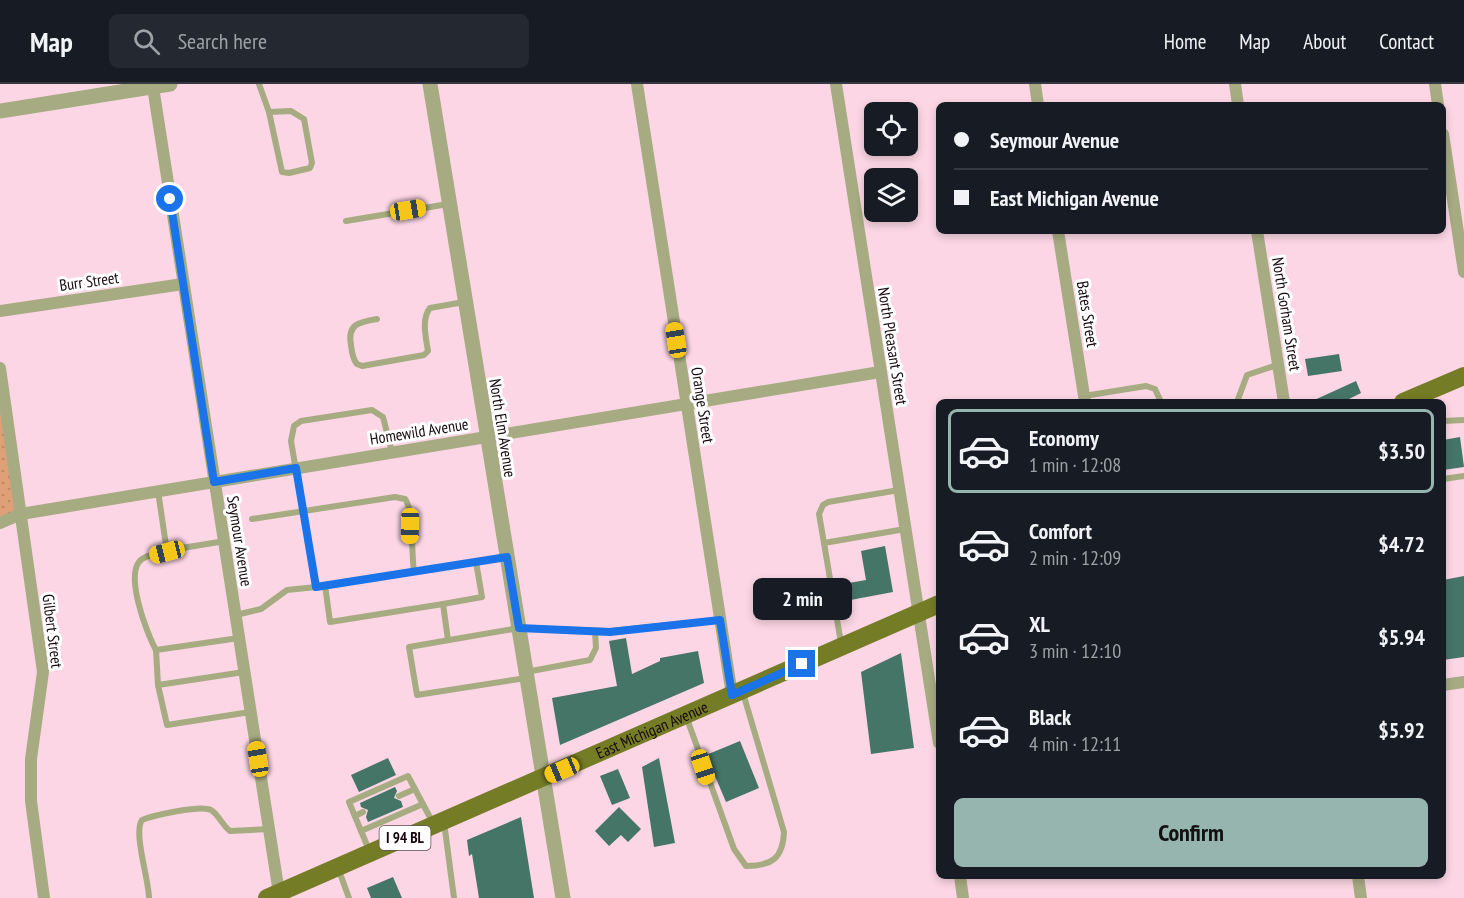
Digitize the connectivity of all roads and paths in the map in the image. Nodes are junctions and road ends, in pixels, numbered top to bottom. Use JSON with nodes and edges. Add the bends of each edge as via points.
{"nodes":[{"id":1,"x":170,"y":84,"type":"edge"},
{"id":2,"x":259,"y":84,"type":"edge"},
{"id":3,"x":430,"y":84,"type":"edge"},
{"id":4,"x":637,"y":84,"type":"edge"},
{"id":5,"x":836,"y":84,"type":"edge"},
{"id":6,"x":1035,"y":84,"type":"edge"},
{"id":7,"x":1235,"y":84,"type":"edge"},
{"id":8,"x":1435,"y":84,"type":"edge"},
{"id":9,"x":153,"y":87,"type":"junction"},
{"id":10,"x":1038,"y":102,"type":"edge"},
{"id":11,"x":1238,"y":102,"type":"edge"},
{"id":12,"x":1438,"y":102,"type":"edge"},
{"id":13,"x":0,"y":111,"type":"edge"},
{"id":14,"x":269,"y":112,"type":"junction"},
{"id":15,"x":1446,"y":147,"type":"edge"},
{"id":16,"x":449,"y":203,"type":"junction"},
{"id":17,"x":1459,"y":203,"type":"edge"},
{"id":18,"x":346,"y":221,"type":"dead end"},
{"id":19,"x":1058,"y":234,"type":"edge"},
{"id":20,"x":1257,"y":234,"type":"edge"},
{"id":21,"x":1464,"y":272,"type":"edge"},
{"id":22,"x":183,"y":284,"type":"junction"},
{"id":23,"x":465,"y":302,"type":"junction"},
{"id":24,"x":0,"y":311,"type":"edge"},
{"id":25,"x":377,"y":319,"type":"dead end"},
{"id":26,"x":1277,"y":365,"type":"junction"},
{"id":27,"x":0,"y":368,"type":"edge"},
{"id":28,"x":880,"y":372,"type":"junction"},
{"id":29,"x":1464,"y":376,"type":"edge"},
{"id":30,"x":1428,"y":397,"type":"edge"},
{"id":31,"x":1084,"y":399,"type":"edge"},
{"id":32,"x":1160,"y":399,"type":"edge"},
{"id":33,"x":1238,"y":399,"type":"edge"},
{"id":34,"x":1283,"y":399,"type":"edge"},
{"id":35,"x":687,"y":405,"type":"junction"},
{"id":36,"x":1464,"y":420,"type":"edge"},
{"id":37,"x":1446,"y":421,"type":"edge"},
{"id":38,"x":486,"y":436,"type":"junction"},
{"id":39,"x":392,"y":452,"type":"junction"},
{"id":40,"x":296,"y":468,"type":"junction"},
{"id":41,"x":1464,"y":476,"type":"edge"},
{"id":42,"x":1446,"y":479,"type":"edge"},
{"id":43,"x":214,"y":482,"type":"junction"},
{"id":44,"x":899,"y":490,"type":"junction"},
{"id":45,"x":158,"y":491,"type":"junction"},
{"id":46,"x":303,"y":512,"type":"junction"},
{"id":47,"x":21,"y":514,"type":"junction"},
{"id":48,"x":252,"y":519,"type":"dead end"},
{"id":49,"x":0,"y":523,"type":"edge"},
{"id":50,"x":905,"y":529,"type":"junction"},
{"id":51,"x":224,"y":541,"type":"junction"},
{"id":52,"x":824,"y":543,"type":"junction"},
{"id":53,"x":167,"y":552,"type":"junction"},
{"id":54,"x":507,"y":557,"type":"junction"},
{"id":55,"x":476,"y":562,"type":"junction"},
{"id":56,"x":414,"y":572,"type":"junction"},
{"id":57,"x":325,"y":585,"type":"junction"},
{"id":58,"x":316,"y":587,"type":"junction"},
{"id":59,"x":443,"y":604,"type":"junction"},
{"id":60,"x":936,"y":605,"type":"edge"},
{"id":61,"x":918,"y":613,"type":"junction"},
{"id":62,"x":235,"y":615,"type":"junction"},
{"id":63,"x":720,"y":620,"type":"junction"},
{"id":64,"x":519,"y":628,"type":"junction"},
{"id":65,"x":595,"y":631,"type":"junction"},
{"id":66,"x":239,"y":638,"type":"junction"},
{"id":67,"x":448,"y":640,"type":"junction"},
{"id":68,"x":841,"y":647,"type":"junction"},
{"id":69,"x":156,"y":650,"type":"junction"},
{"id":70,"x":244,"y":672,"type":"junction"},
{"id":71,"x":526,"y":675,"type":"junction"},
{"id":72,"x":1464,"y":682,"type":"edge"},
{"id":73,"x":158,"y":685,"type":"junction"},
{"id":74,"x":1446,"y":685,"type":"edge"},
{"id":75,"x":737,"y":693,"type":"junction"},
{"id":76,"x":250,"y":712,"type":"junction"},
{"id":77,"x":686,"y":715,"type":"junction"},
{"id":78,"x":936,"y":717,"type":"edge"},
{"id":79,"x":544,"y":778,"type":"junction"},
{"id":80,"x":415,"y":789,"type":"junction"},
{"id":81,"x":399,"y":796,"type":"dead end"},
{"id":82,"x":423,"y":804,"type":"junction"},
{"id":83,"x":363,"y":812,"type":"dead end"},
{"id":84,"x":355,"y":816,"type":"junction"},
{"id":85,"x":439,"y":823,"type":"junction"},
{"id":86,"x":269,"y":829,"type":"junction"},
{"id":87,"x":361,"y":831,"type":"junction"},
{"id":88,"x":371,"y":853,"type":"junction"},
{"id":89,"x":338,"y":867,"type":"junction"},
{"id":90,"x":960,"y":879,"type":"edge"},
{"id":91,"x":1358,"y":879,"type":"edge"},
{"id":92,"x":273,"y":895,"type":"edge"},
{"id":93,"x":44,"y":898,"type":"edge"},
{"id":94,"x":150,"y":898,"type":"edge"},
{"id":95,"x":348,"y":898,"type":"edge"},
{"id":96,"x":454,"y":898,"type":"edge"},
{"id":97,"x":563,"y":898,"type":"edge"},
{"id":98,"x":963,"y":898,"type":"edge"},
{"id":99,"x":1361,"y":898,"type":"edge"}],
"edges":[{"from":1,"to":9,"type":"street"},
{"from":2,"to":14,"type":"lane"},
{"from":3,"to":16,"type":"street","name":"North Elm Avenue"},
{"from":4,"to":35,"type":"street","name":"Orange Street"},
{"from":5,"to":28,"type":"street","name":"North Pleasant Street"},
{"from":6,"to":10,"type":"street"},
{"from":7,"to":11,"type":"street"},
{"from":8,"to":12,"type":"street"},
{"from":9,"to":13,"type":"street"},
{"from":9,"to":22,"type":"street","name":"Seymour Avenue"},
{"from":14,"to":14,"type":"lane","via":[[282,172],[310,168],[304,119],[291,111]]},
{"from":15,"to":17,"type":"street"},
{"from":16,"to":18,"type":"lane"},
{"from":16,"to":23,"type":"street","name":"North Elm Avenue"},
{"from":17,"to":21,"type":"street"},
{"from":19,"to":31,"type":"street","name":"Bates Street"},
{"from":20,"to":26,"type":"street","name":"North Gorham Street"},
{"from":22,"to":24,"type":"street","name":"Burr Street"},
{"from":22,"to":43,"type":"street","name":"Seymour Avenue"},
{"from":23,"to":25,"type":"lane","via":[[427,311],[428,351],[424,355],[357,364],[349,335],[352,326]]},
{"from":23,"to":38,"type":"street","name":"North Elm Avenue"},
{"from":26,"to":33,"type":"lane","via":[[1247,375]]},
{"from":26,"to":34,"type":"street","name":"North Gorham Street"},
{"from":27,"to":47,"type":"street","name":"Gilbert Street"},
{"from":28,"to":35,"type":"street","name":"Homewild Avenue"},
{"from":28,"to":44,"type":"street","name":"North Pleasant Street"},
{"from":29,"to":30,"type":"main road"},
{"from":31,"to":32,"type":"lane","via":[[1146,386],[1155,389]]},
{"from":35,"to":38,"type":"street","name":"Homewild Avenue"},
{"from":35,"to":63,"type":"street","name":"Orange Street"},
{"from":36,"to":37,"type":"lane"},
{"from":38,"to":39,"type":"street","name":"Homewild Avenue"},
{"from":38,"to":54,"type":"street","name":"North Elm Avenue"},
{"from":39,"to":40,"type":"street","name":"Homewild Avenue"},
{"from":39,"to":40,"type":"lane","via":[[383,417],[379,412],[364,410],[301,421],[294,426],[291,441]]},
{"from":40,"to":43,"type":"street","name":"Homewild Avenue"},
{"from":40,"to":46,"type":"lane"},
{"from":41,"to":42,"type":"lane"},
{"from":43,"to":45,"type":"street","name":"Homewild Avenue"},
{"from":43,"to":51,"type":"street","name":"Seymour Avenue"},
{"from":44,"to":50,"type":"street","name":"North Pleasant Street"},
{"from":44,"to":52,"type":"lane","via":[[823,505],[819,514]]},
{"from":45,"to":47,"type":"street","name":"Homewild Avenue"},
{"from":45,"to":53,"type":"lane"},
{"from":46,"to":48,"type":"lane"},
{"from":46,"to":56,"type":"lane","via":[[395,497],[405,499],[411,514]]},
{"from":46,"to":58,"type":"lane"},
{"from":47,"to":49,"type":"street","name":"Homewild Avenue"},
{"from":47,"to":93,"type":"street","name":"Gilbert Street","via":[[43,672],[31,759],[31,801]]},
{"from":50,"to":52,"type":"lane"},
{"from":50,"to":61,"type":"street","name":"North Pleasant Street"},
{"from":51,"to":53,"type":"lane"},
{"from":51,"to":62,"type":"street","name":"Seymour Avenue"},
{"from":52,"to":68,"type":"lane"},
{"from":53,"to":69,"type":"lane","via":[[143,558],[134,571],[144,627]]},
{"from":54,"to":55,"type":"lane"},
{"from":54,"to":64,"type":"street","name":"North Elm Avenue"},
{"from":55,"to":56,"type":"lane"},
{"from":55,"to":59,"type":"lane","via":[[482,597]]},
{"from":56,"to":57,"type":"lane"},
{"from":57,"to":58,"type":"lane"},
{"from":57,"to":59,"type":"lane","via":[[330,622]]},
{"from":58,"to":62,"type":"lane","via":[[287,590],[261,609]]},
{"from":59,"to":67,"type":"lane"},
{"from":60,"to":61,"type":"main road","name":"East Michigan Avenue","number":"I 94 BL"},
{"from":61,"to":68,"type":"main road","name":"East Michigan Avenue","number":"I 94 BL"},
{"from":61,"to":78,"type":"street","name":"North Pleasant Street"},
{"from":62,"to":66,"type":"street","name":"Seymour Avenue"},
{"from":63,"to":65,"type":"lane"},
{"from":63,"to":75,"type":"street","name":"Orange Street"},
{"from":64,"to":65,"type":"lane"},
{"from":64,"to":67,"type":"lane"},
{"from":64,"to":71,"type":"street","name":"North Elm Avenue"},
{"from":65,"to":71,"type":"lane","via":[[595,655],[590,660]]},
{"from":66,"to":69,"type":"lane"},
{"from":66,"to":70,"type":"street","name":"Seymour Avenue"},
{"from":67,"to":71,"type":"lane","via":[[409,647],[417,694]]},
{"from":68,"to":75,"type":"main road","name":"East Michigan Avenue","number":"I 94 BL"},
{"from":69,"to":73,"type":"lane"},
{"from":70,"to":73,"type":"lane"},
{"from":70,"to":76,"type":"street","name":"Seymour Avenue"},
{"from":71,"to":79,"type":"street","name":"North Elm Avenue"},
{"from":72,"to":74,"type":"street"},
{"from":73,"to":76,"type":"lane","via":[[167,725]]},
{"from":75,"to":77,"type":"main road","name":"East Michigan Avenue","number":"I 94 BL"},
{"from":75,"to":77,"type":"lane","via":[[784,832],[783,847],[776,858],[760,866],[746,866],[734,849]]},
{"from":76,"to":86,"type":"street","name":"Seymour Avenue"},
{"from":77,"to":79,"type":"main road","name":"East Michigan Avenue","number":"I 94 BL"},
{"from":79,"to":85,"type":"main road","name":"East Michigan Avenue","number":"I 94 BL"},
{"from":79,"to":97,"type":"street","name":"North Elm Avenue"},
{"from":80,"to":81,"type":"lane"},
{"from":80,"to":82,"type":"lane"},
{"from":80,"to":84,"type":"lane","via":[[408,776],[359,797],[349,802]]},
{"from":82,"to":85,"type":"lane"},
{"from":82,"to":87,"type":"lane"},
{"from":83,"to":84,"type":"lane"},
{"from":84,"to":87,"type":"lane"},
{"from":85,"to":88,"type":"main road","name":"East Michigan Avenue","number":"I 94 BL"},
{"from":85,"to":96,"type":"lane"},
{"from":86,"to":92,"type":"street","name":"Seymour Avenue"},
{"from":86,"to":94,"type":"lane","via":[[230,831],[213,811],[205,808],[142,820],[138,830]]},
{"from":87,"to":88,"type":"lane"},
{"from":88,"to":89,"type":"main road","name":"East Michigan Avenue","number":"I 94 BL"},
{"from":89,"to":92,"type":"main road","name":"East Michigan Avenue","number":"I 94 BL","via":[[298,888]]},
{"from":89,"to":95,"type":"lane"},
{"from":90,"to":98,"type":"street"},
{"from":91,"to":99,"type":"street"}]}
